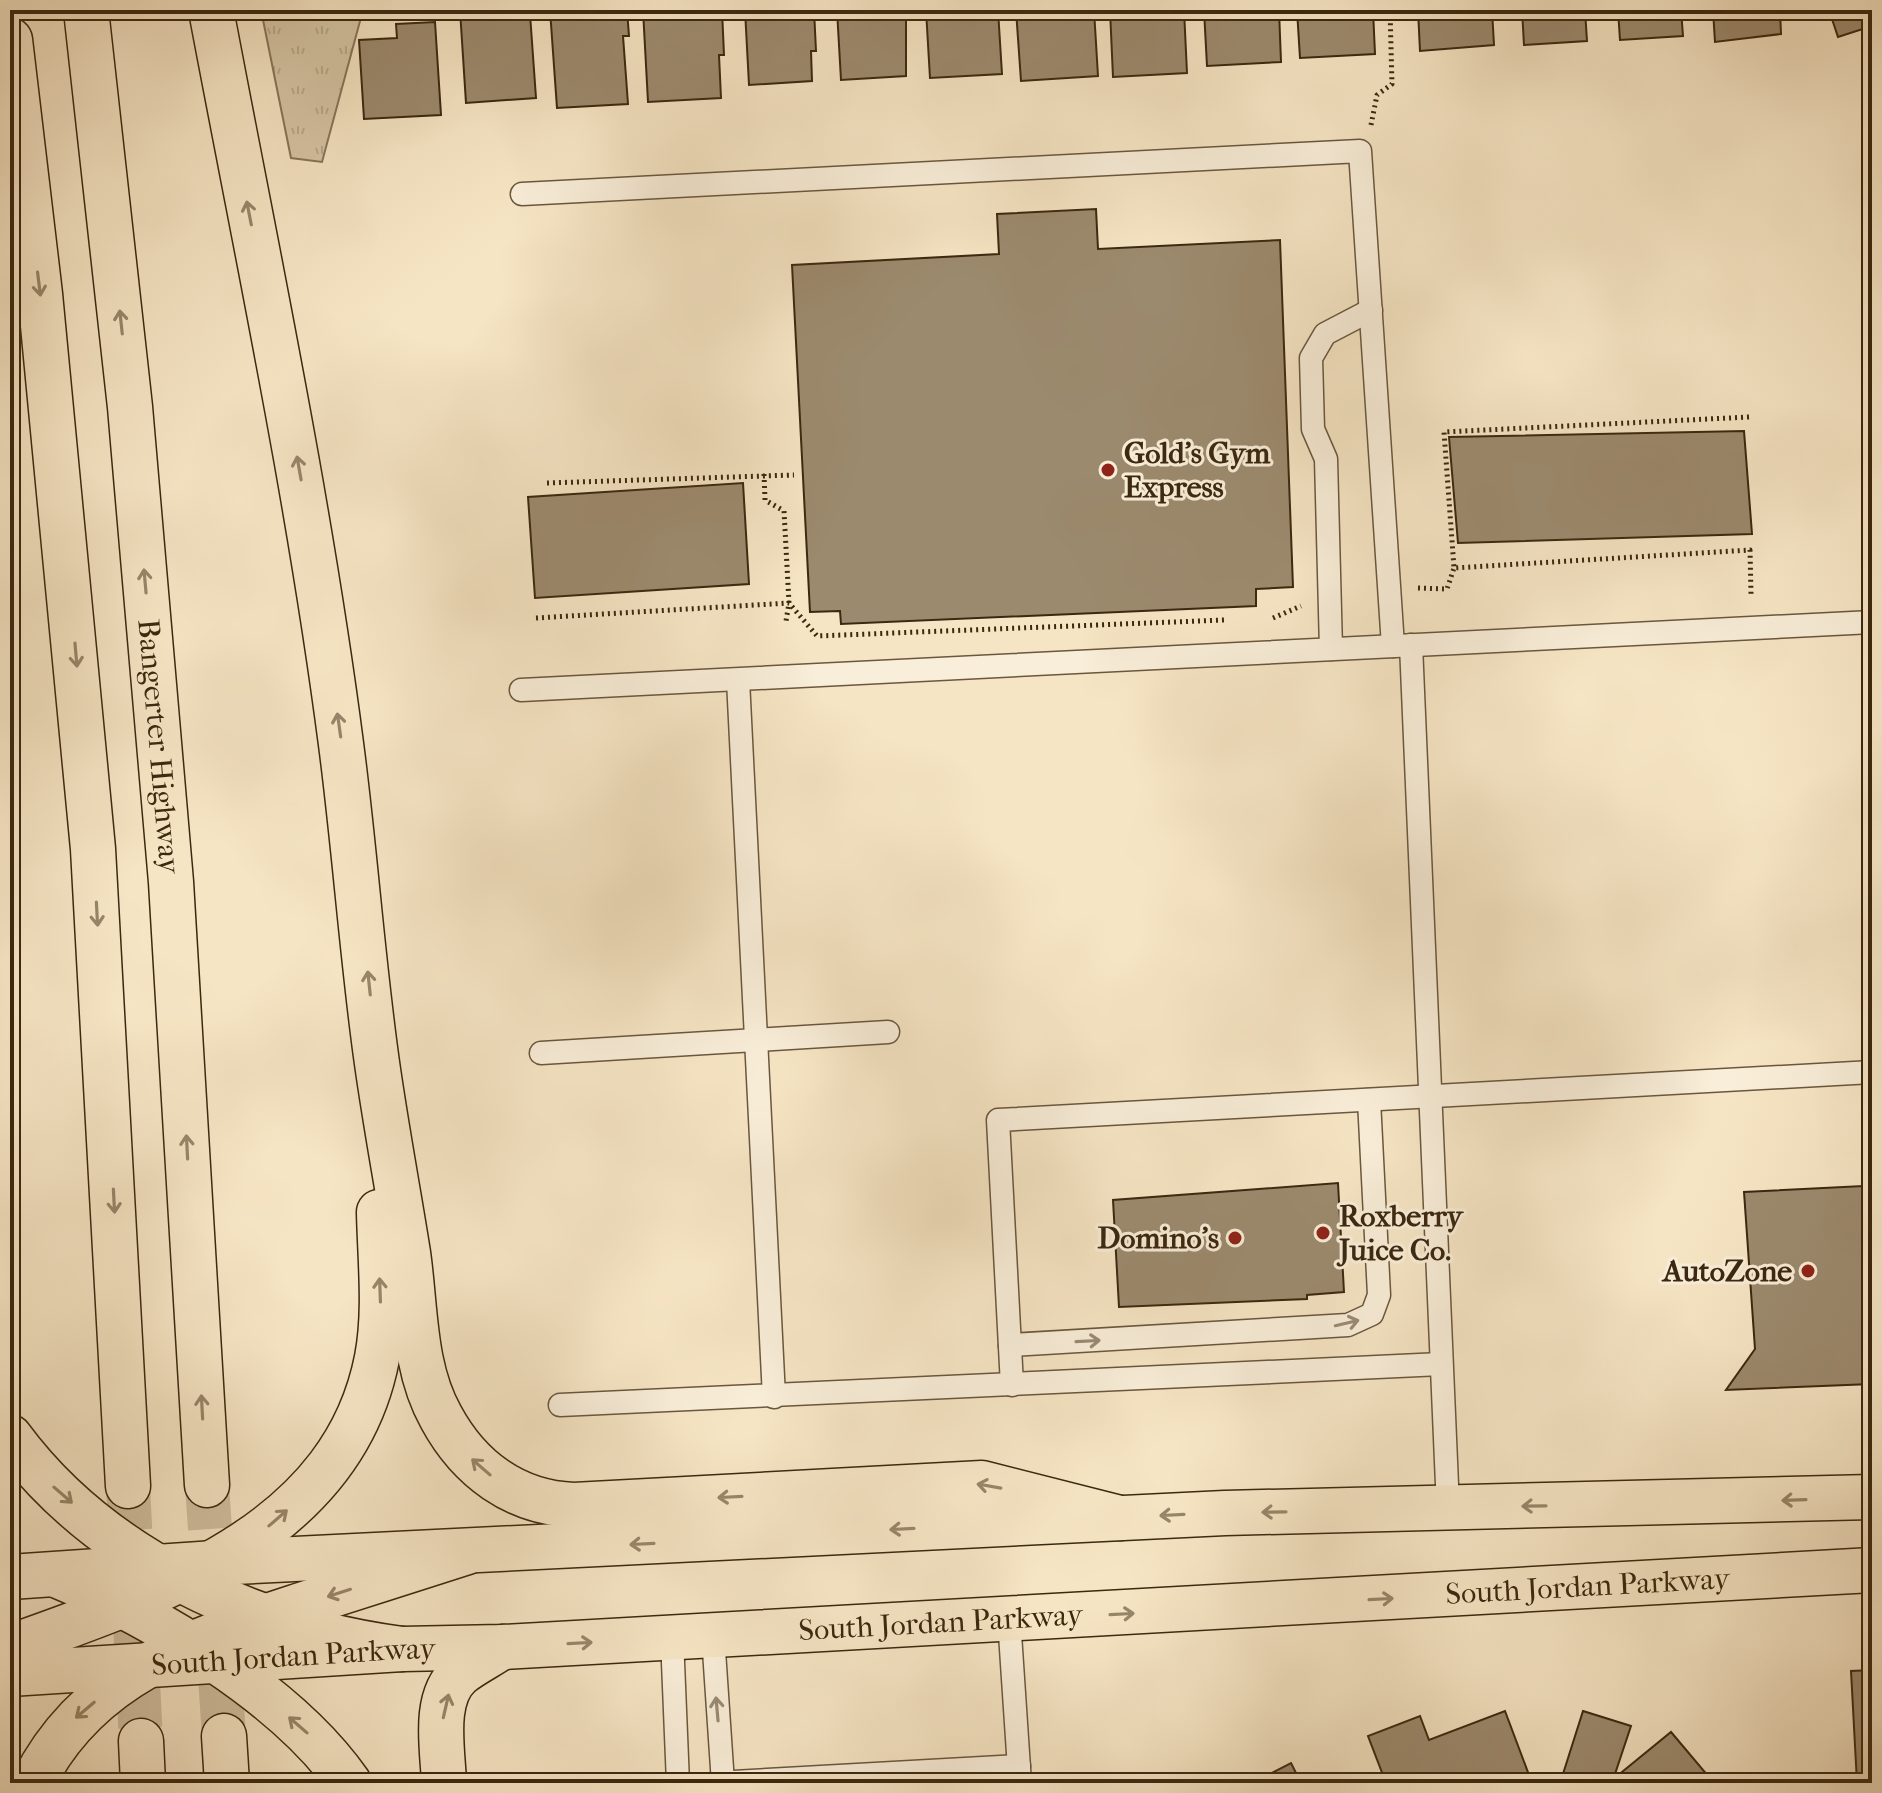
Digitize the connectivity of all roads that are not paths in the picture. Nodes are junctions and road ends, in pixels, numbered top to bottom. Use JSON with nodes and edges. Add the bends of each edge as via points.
{"nodes":[{"id":1,"x":86,"y":10,"type":"edge"},
{"id":2,"x":211,"y":10,"type":"edge"},
{"id":3,"x":10,"y":40,"type":"edge"},
{"id":4,"x":522,"y":194,"type":"dead end"},
{"id":5,"x":1371,"y":310,"type":"junction"},
{"id":6,"x":1872,"y":622,"type":"edge"},
{"id":7,"x":1402,"y":646,"type":"junction"},
{"id":8,"x":1331,"y":649,"type":"junction"},
{"id":9,"x":738,"y":680,"type":"junction"},
{"id":10,"x":521,"y":690,"type":"dead end"},
{"id":11,"x":888,"y":1032,"type":"dead end"},
{"id":12,"x":757,"y":1039,"type":"junction"},
{"id":13,"x":541,"y":1053,"type":"dead end"},
{"id":14,"x":377,"y":1061,"type":"junction"},
{"id":15,"x":1872,"y":1072,"type":"edge"},
{"id":16,"x":1430,"y":1096,"type":"junction"},
{"id":17,"x":1369,"y":1100,"type":"junction"},
{"id":18,"x":1010,"y":1345,"type":"junction"},
{"id":19,"x":1441,"y":1364,"type":"junction"},
{"id":20,"x":1012,"y":1385,"type":"junction"},
{"id":21,"x":774,"y":1397,"type":"junction"},
{"id":22,"x":560,"y":1405,"type":"dead end"},
{"id":23,"x":10,"y":1437,"type":"edge"},
{"id":24,"x":207,"y":1485,"type":"tunnel mouth"},
{"id":25,"x":128,"y":1486,"type":"tunnel mouth"},
{"id":26,"x":1872,"y":1497,"type":"edge"},
{"id":27,"x":1448,"y":1508,"type":"junction"},
{"id":28,"x":1120,"y":1518,"type":"junction"},
{"id":29,"x":467,"y":1552,"type":"junction"},
{"id":30,"x":186,"y":1570,"type":"junction"},
{"id":31,"x":1872,"y":1570,"type":"edge"},
{"id":32,"x":56,"y":1575,"type":"junction"},
{"id":33,"x":10,"y":1577,"type":"edge"},
{"id":34,"x":125,"y":1606,"type":"junction"},
{"id":35,"x":266,"y":1617,"type":"junction"},
{"id":36,"x":1009,"y":1619,"type":"junction"},
{"id":37,"x":692,"y":1637,"type":"junction"},
{"id":38,"x":10,"y":1647,"type":"edge"},
{"id":39,"x":502,"y":1647,"type":"junction"},
{"id":40,"x":402,"y":1649,"type":"junction"},
{"id":41,"x":199,"y":1652,"type":"junction"},
{"id":42,"x":148,"y":1664,"type":"junction"},
{"id":43,"x":10,"y":1674,"type":"edge"},
{"id":44,"x":224,"y":1736,"type":"tunnel mouth"},
{"id":45,"x":1019,"y":1775,"type":"edge"},
{"id":46,"x":920,"y":1778,"type":"edge"},
{"id":47,"x":33,"y":1783,"type":"edge"},
{"id":48,"x":227,"y":1783,"type":"edge"},
{"id":49,"x":349,"y":1783,"type":"edge"},
{"id":50,"x":444,"y":1783,"type":"edge"},
{"id":51,"x":678,"y":1783,"type":"edge"},
{"id":52,"x":715,"y":1783,"type":"edge"},
{"id":53,"x":723,"y":1783,"type":"edge"}],
"edges":[{"from":24,"to":1,"type":"main road","name":"Bangerter Highway","one_way":true,"via":[[171,882],[130,407]]},
{"from":14,"to":2,"type":"main road","one_way":true,"via":[[327,642]]},
{"from":3,"to":25,"type":"main road","one_way":true,"via":[[93,849]]},
{"from":4,"to":5,"type":"lane","via":[[1360,151]]},
{"from":5,"to":7,"type":"lane"},
{"from":5,"to":8,"type":"lane","via":[[1325,334],[1311,358],[1313,429],[1326,459]]},
{"from":6,"to":7,"type":"lane"},
{"from":7,"to":8,"type":"lane"},
{"from":7,"to":16,"type":"lane"},
{"from":8,"to":9,"type":"lane"},
{"from":9,"to":10,"type":"lane"},
{"from":9,"to":12,"type":"lane"},
{"from":11,"to":12,"type":"lane"},
{"from":12,"to":13,"type":"lane"},
{"from":12,"to":21,"type":"lane"},
{"from":28,"to":14,"type":"main road","one_way":true,"via":[[982,1483],[574,1505],[542,1502],[510,1489],[459,1444],[441,1418],[424,1376]]},
{"from":30,"to":14,"type":"main road","one_way":true,"via":[[272,1524],[314,1484],[353,1430],[368,1391],[381,1305]]},
{"from":15,"to":16,"type":"lane"},
{"from":16,"to":17,"type":"lane"},
{"from":16,"to":19,"type":"lane"},
{"from":18,"to":17,"type":"lane","one_way":true,"via":[[1348,1325],[1372,1314],[1379,1295]]},
{"from":17,"to":18,"type":"lane","via":[[998,1120]]},
{"from":18,"to":20,"type":"lane"},
{"from":19,"to":20,"type":"lane"},
{"from":19,"to":27,"type":"lane"},
{"from":20,"to":21,"type":"lane"},
{"from":21,"to":22,"type":"lane"},
{"from":23,"to":30,"type":"main road","one_way":true,"via":[[58,1492],[101,1528]]},
{"from":26,"to":27,"type":"main road","one_way":true},
{"from":27,"to":28,"type":"main road","one_way":true},
{"from":28,"to":29,"type":"main road","one_way":true},
{"from":29,"to":30,"type":"main road"},
{"from":29,"to":35,"type":"main road","one_way":true},
{"from":30,"to":32,"type":"main road"},
{"from":30,"to":34,"type":"main road"},
{"from":30,"to":35,"type":"main road"},
{"from":36,"to":31,"type":"main road","name":"South Jordan Parkway","one_way":true},
{"from":32,"to":33,"type":"main road"},
{"from":32,"to":34,"type":"main road"},
{"from":34,"to":38,"type":"main road"},
{"from":34,"to":41,"type":"main road"},
{"from":35,"to":40,"type":"main road","via":[[354,1642]]},
{"from":35,"to":41,"type":"main road"},
{"from":36,"to":37,"type":"main road","name":"South Jordan Parkway"},
{"from":36,"to":45,"type":"lane"},
{"from":39,"to":37,"type":"main road","name":"South Jordan Parkway","one_way":true},
{"from":37,"to":51,"type":"lane"},
{"from":53,"to":37,"type":"lane","one_way":true},
{"from":39,"to":40,"type":"main road","name":"South Jordan Parkway"},
{"from":50,"to":39,"type":"main road","one_way":true,"via":[[442,1725],[449,1691],[458,1676]]},
{"from":40,"to":41,"type":"main road","name":"South Jordan Parkway"},
{"from":41,"to":42,"type":"main road"},
{"from":49,"to":41,"type":"main road","one_way":true,"via":[[311,1736],[279,1708]]},
{"from":42,"to":43,"type":"main road","name":"South Jordan Parkway"},
{"from":42,"to":47,"type":"main road","one_way":true,"via":[[75,1718]]},
{"from":44,"to":48,"type":"main road"},
{"from":45,"to":46,"type":"lane"},
{"from":46,"to":53,"type":"lane"},
{"from":52,"to":53,"type":"lane"}]}
